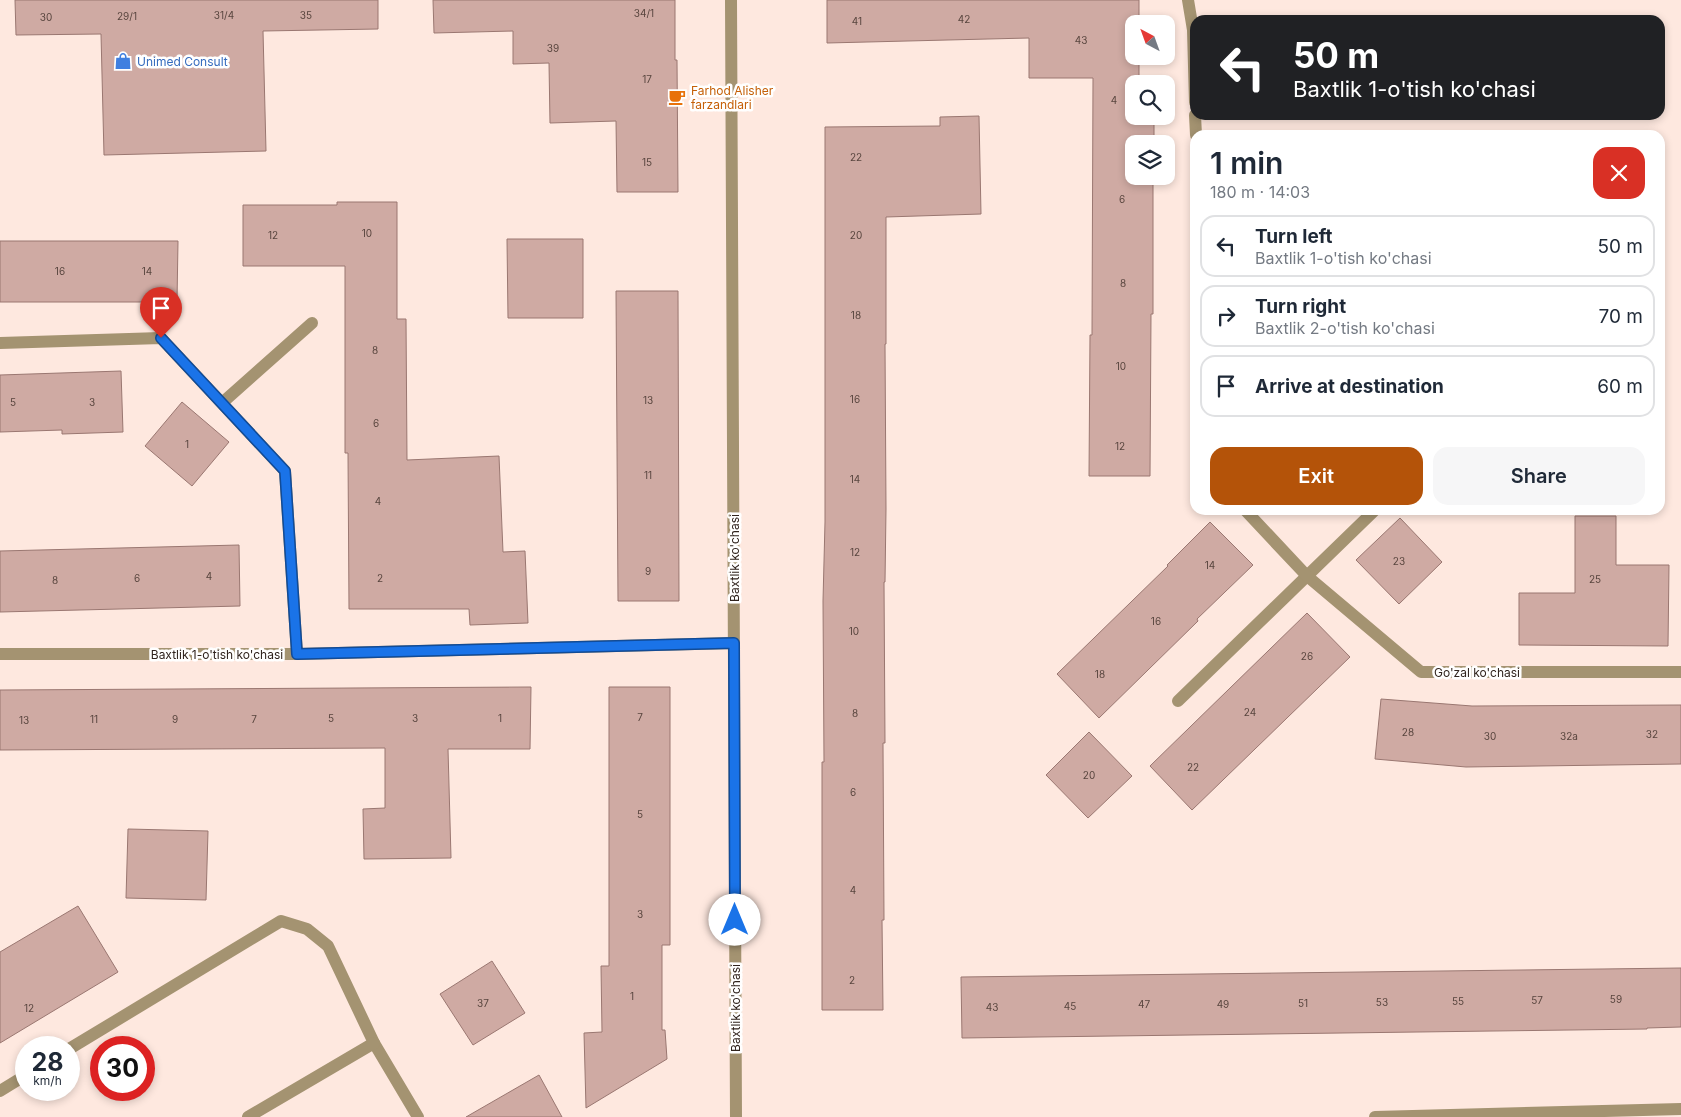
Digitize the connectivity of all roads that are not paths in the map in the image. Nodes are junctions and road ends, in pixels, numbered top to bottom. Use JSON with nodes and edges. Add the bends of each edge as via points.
{"nodes":[{"id":1,"x":731,"y":0,"type":"edge"},
{"id":2,"x":1188,"y":0,"type":"edge"},
{"id":3,"x":1190,"y":15,"type":"edge"},
{"id":4,"x":312,"y":323,"type":"dead end"},
{"id":5,"x":0,"y":343,"type":"edge"},
{"id":6,"x":222,"y":403,"type":"junction"},
{"id":7,"x":1250,"y":515,"type":"edge"},
{"id":8,"x":1370,"y":515,"type":"edge"},
{"id":9,"x":1307,"y":576,"type":"junction"},
{"id":10,"x":734,"y":643,"type":"junction"},
{"id":11,"x":0,"y":654,"type":"edge"},
{"id":12,"x":297,"y":654,"type":"junction"},
{"id":13,"x":1681,"y":672,"type":"edge"},
{"id":14,"x":1178,"y":701,"type":"dead end"},
{"id":15,"x":80,"y":1042,"type":"edge"},
{"id":16,"x":374,"y":1043,"type":"junction"},
{"id":17,"x":15,"y":1082,"type":"edge"},
{"id":18,"x":0,"y":1091,"type":"edge"},
{"id":19,"x":1681,"y":1110,"type":"edge"},
{"id":20,"x":248,"y":1117,"type":"edge"},
{"id":21,"x":418,"y":1117,"type":"edge"},
{"id":22,"x":736,"y":1117,"type":"edge"},
{"id":23,"x":1375,"y":1117,"type":"edge"}],
"edges":[{"from":1,"to":10,"type":"street","name":"Baxtlik ko'chasi"},
{"from":2,"to":3,"type":"street"},
{"from":4,"to":6,"type":"street"},
{"from":5,"to":6,"type":"street","via":[[161,338]]},
{"from":6,"to":12,"type":"street","via":[[285,471]]},
{"from":7,"to":9,"type":"street","name":"Go'zal ko'chasi"},
{"from":8,"to":9,"type":"street"},
{"from":9,"to":13,"type":"street","name":"Go'zal ko'chasi","via":[[1421,672]]},
{"from":9,"to":14,"type":"street"},
{"from":10,"to":12,"type":"street","name":"Baxtlik 1-o'tish ko'chasi"},
{"from":10,"to":22,"type":"street","name":"Baxtlik ko'chasi"},
{"from":11,"to":12,"type":"street","name":"Baxtlik 1-o'tish ko'chasi"},
{"from":15,"to":16,"type":"street","via":[[281,921],[307,929],[328,946]]},
{"from":16,"to":20,"type":"street"},
{"from":16,"to":21,"type":"street"},
{"from":17,"to":18,"type":"street"},
{"from":19,"to":23,"type":"street"}]}
